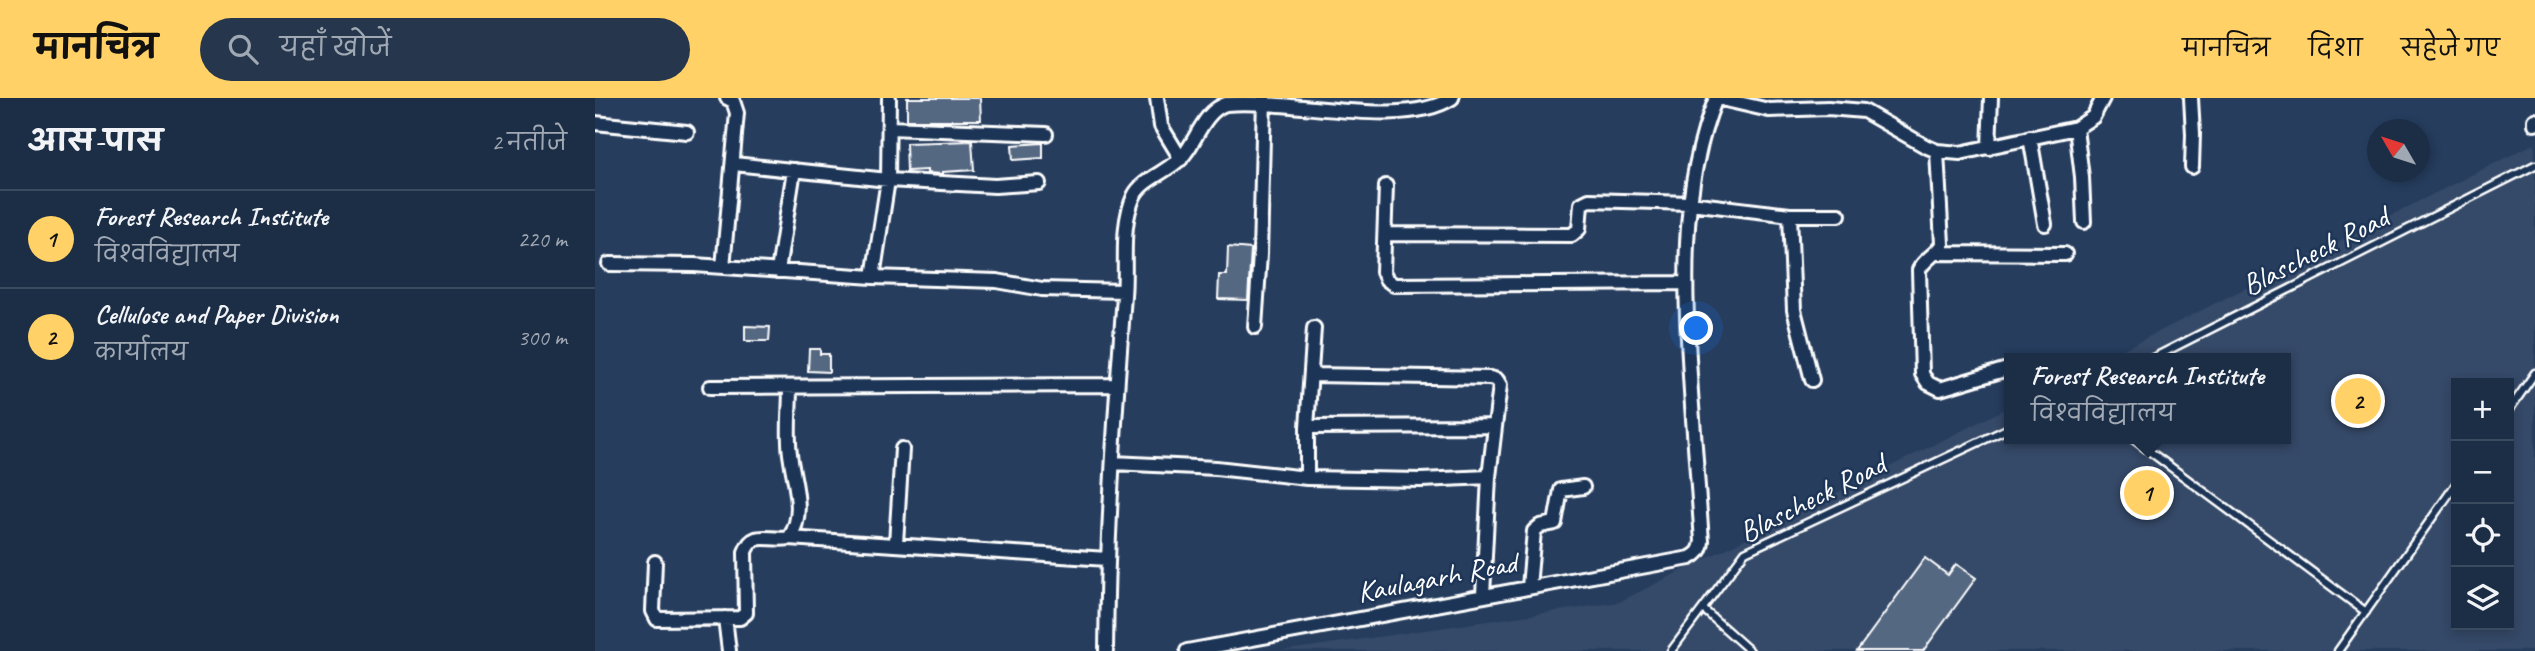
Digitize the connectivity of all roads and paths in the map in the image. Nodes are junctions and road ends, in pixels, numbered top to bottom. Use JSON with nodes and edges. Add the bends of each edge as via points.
{"nodes":[{"id":1,"x":727,"y":98,"type":"edge"},
{"id":2,"x":889,"y":98,"type":"edge"},
{"id":3,"x":1157,"y":98,"type":"edge"},
{"id":4,"x":1452,"y":98,"type":"edge"},
{"id":5,"x":1716,"y":98,"type":"edge"},
{"id":6,"x":1991,"y":98,"type":"edge"},
{"id":7,"x":2102,"y":98,"type":"edge"},
{"id":8,"x":2191,"y":98,"type":"edge"},
{"id":9,"x":1264,"y":99,"type":"edge"},
{"id":10,"x":595,"y":123,"type":"edge"},
{"id":11,"x":889,"y":128,"type":"junction"},
{"id":12,"x":2076,"y":128,"type":"junction"},
{"id":13,"x":687,"y":132,"type":"dead end"},
{"id":14,"x":1046,"y":134,"type":"dead end"},
{"id":15,"x":2030,"y":137,"type":"junction"},
{"id":16,"x":1989,"y":148,"type":"junction"},
{"id":17,"x":1937,"y":151,"type":"junction"},
{"id":18,"x":1181,"y":159,"type":"junction"},
{"id":19,"x":734,"y":164,"type":"junction"},
{"id":20,"x":2535,"y":165,"type":"edge"},
{"id":21,"x":2192,"y":167,"type":"dead end"},
{"id":22,"x":794,"y":170,"type":"junction"},
{"id":23,"x":888,"y":180,"type":"junction"},
{"id":24,"x":1039,"y":183,"type":"dead end"},
{"id":25,"x":1386,"y":186,"type":"dead end"},
{"id":26,"x":1690,"y":202,"type":"junction"},
{"id":27,"x":1790,"y":215,"type":"junction"},
{"id":28,"x":1839,"y":215,"type":"dead end"},
{"id":29,"x":2084,"y":222,"type":"dead end"},
{"id":30,"x":2045,"y":224,"type":"dead end"},
{"id":31,"x":1385,"y":234,"type":"junction"},
{"id":32,"x":1937,"y":253,"type":"junction"},
{"id":33,"x":2065,"y":254,"type":"dead end"},
{"id":34,"x":609,"y":264,"type":"dead end"},
{"id":35,"x":723,"y":267,"type":"junction"},
{"id":36,"x":778,"y":271,"type":"junction"},
{"id":37,"x":873,"y":277,"type":"junction"},
{"id":38,"x":1686,"y":283,"type":"junction"},
{"id":39,"x":1124,"y":291,"type":"junction"},
{"id":40,"x":1255,"y":327,"type":"dead end"},
{"id":41,"x":1314,"y":328,"type":"dead end"},
{"id":42,"x":2163,"y":353,"type":"edge"},
{"id":43,"x":2004,"y":370,"type":"dead end"},
{"id":44,"x":2535,"y":373,"type":"edge"},
{"id":45,"x":1312,"y":375,"type":"junction"},
{"id":46,"x":1812,"y":380,"type":"dead end"},
{"id":47,"x":1116,"y":385,"type":"junction"},
{"id":48,"x":710,"y":387,"type":"dead end"},
{"id":49,"x":790,"y":387,"type":"junction"},
{"id":50,"x":2514,"y":403,"type":"edge"},
{"id":51,"x":1307,"y":426,"type":"junction"},
{"id":52,"x":1495,"y":426,"type":"junction"},
{"id":53,"x":2004,"y":431,"type":"edge"},
{"id":54,"x":2140,"y":444,"type":"edge"},
{"id":55,"x":902,"y":449,"type":"dead end"},
{"id":56,"x":1113,"y":463,"type":"junction"},
{"id":57,"x":1489,"y":477,"type":"junction"},
{"id":58,"x":1307,"y":478,"type":"junction"},
{"id":59,"x":1583,"y":487,"type":"dead end"},
{"id":60,"x":2451,"y":491,"type":"edge"},
{"id":61,"x":789,"y":538,"type":"junction"},
{"id":62,"x":896,"y":543,"type":"junction"},
{"id":63,"x":1107,"y":559,"type":"junction"},
{"id":64,"x":655,"y":562,"type":"dead end"},
{"id":65,"x":1529,"y":587,"type":"junction"},
{"id":66,"x":1483,"y":595,"type":"junction"},
{"id":67,"x":1703,"y":609,"type":"junction"},
{"id":68,"x":2366,"y":612,"type":"junction"},
{"id":69,"x":725,"y":618,"type":"junction"},
{"id":70,"x":729,"y":651,"type":"edge"},
{"id":71,"x":1106,"y":651,"type":"edge"},
{"id":72,"x":1187,"y":651,"type":"edge"},
{"id":73,"x":1671,"y":651,"type":"edge"},
{"id":74,"x":1750,"y":651,"type":"edge"},
{"id":75,"x":2338,"y":651,"type":"edge"}],
"edges":[{"from":1,"to":19,"type":"street","via":[[737,113]]},
{"from":2,"to":11,"type":"street"},
{"from":3,"to":18,"type":"street","via":[[1161,126]]},
{"from":4,"to":9,"type":"street","via":[[1428,107],[1391,110]]},
{"from":5,"to":17,"type":"street","via":[[1769,110],[1864,111]]},
{"from":5,"to":26,"type":"street","via":[[1699,146]]},
{"from":6,"to":16,"type":"street"},
{"from":7,"to":12,"type":"street","via":[[2092,117]]},
{"from":8,"to":21,"type":"street"},
{"from":9,"to":18,"type":"street","via":[[1217,109]]},
{"from":9,"to":40,"type":"street"},
{"from":10,"to":13,"type":"street"},
{"from":11,"to":14,"type":"street"},
{"from":11,"to":23,"type":"street"},
{"from":12,"to":15,"type":"street"},
{"from":12,"to":29,"type":"street"},
{"from":15,"to":16,"type":"street"},
{"from":15,"to":30,"type":"street"},
{"from":16,"to":17,"type":"street"},
{"from":17,"to":32,"type":"street","via":[[1942,236]]},
{"from":18,"to":39,"type":"street","via":[[1145,183],[1132,201],[1126,226]]},
{"from":19,"to":22,"type":"street"},
{"from":19,"to":35,"type":"street"},
{"from":20,"to":42,"type":"lane","name":"Blascheck Road"},
{"from":22,"to":23,"type":"street"},
{"from":22,"to":36,"type":"street"},
{"from":23,"to":24,"type":"street","via":[[995,186]]},
{"from":23,"to":37,"type":"street"},
{"from":25,"to":31,"type":"street"},
{"from":26,"to":27,"type":"street"},
{"from":26,"to":31,"type":"street","via":[[1584,201],[1579,229],[1572,235]]},
{"from":26,"to":38,"type":"street"},
{"from":27,"to":28,"type":"street"},
{"from":27,"to":46,"type":"street","via":[[1794,310]]},
{"from":31,"to":38,"type":"street","via":[[1383,272],[1389,282],[1400,286]]},
{"from":32,"to":33,"type":"street"},
{"from":32,"to":43,"type":"street","via":[[1919,270],[1922,374],[1940,389]]},
{"from":34,"to":35,"type":"street"},
{"from":35,"to":36,"type":"street"},
{"from":36,"to":37,"type":"street"},
{"from":37,"to":39,"type":"street"},
{"from":38,"to":65,"type":"street","name":"Kaulagarh Road","via":[[1701,548],[1690,558]]},
{"from":39,"to":47,"type":"street"},
{"from":41,"to":45,"type":"street"},
{"from":44,"to":50,"type":"lane"},
{"from":45,"to":51,"type":"street"},
{"from":45,"to":52,"type":"street","via":[[1494,378],[1500,385]]},
{"from":47,"to":49,"type":"street"},
{"from":47,"to":56,"type":"street"},
{"from":48,"to":49,"type":"street"},
{"from":49,"to":61,"type":"street","via":[[789,443],[797,521]]},
{"from":51,"to":52,"type":"street"},
{"from":51,"to":58,"type":"street"},
{"from":52,"to":57,"type":"street"},
{"from":53,"to":67,"type":"lane","name":"Blascheck Road","via":[[1745,552]]},
{"from":54,"to":68,"type":"lane"},
{"from":55,"to":62,"type":"street"},
{"from":56,"to":58,"type":"street"},
{"from":56,"to":63,"type":"street"},
{"from":57,"to":58,"type":"street"},
{"from":57,"to":66,"type":"street"},
{"from":59,"to":65,"type":"street","via":[[1561,490],[1555,523],[1534,531]]},
{"from":60,"to":68,"type":"lane"},
{"from":61,"to":62,"type":"street"},
{"from":61,"to":69,"type":"street","via":[[755,538],[748,544],[746,613]]},
{"from":62,"to":63,"type":"street"},
{"from":63,"to":71,"type":"street"},
{"from":64,"to":69,"type":"street","via":[[653,611],[657,619]]},
{"from":65,"to":66,"type":"street","name":"Kaulagarh Road"},
{"from":66,"to":72,"type":"street","name":"Kaulagarh Road"},
{"from":67,"to":73,"type":"lane","name":"Blascheck Road"},
{"from":67,"to":74,"type":"lane"},
{"from":68,"to":75,"type":"lane"},
{"from":69,"to":70,"type":"street"}]}
